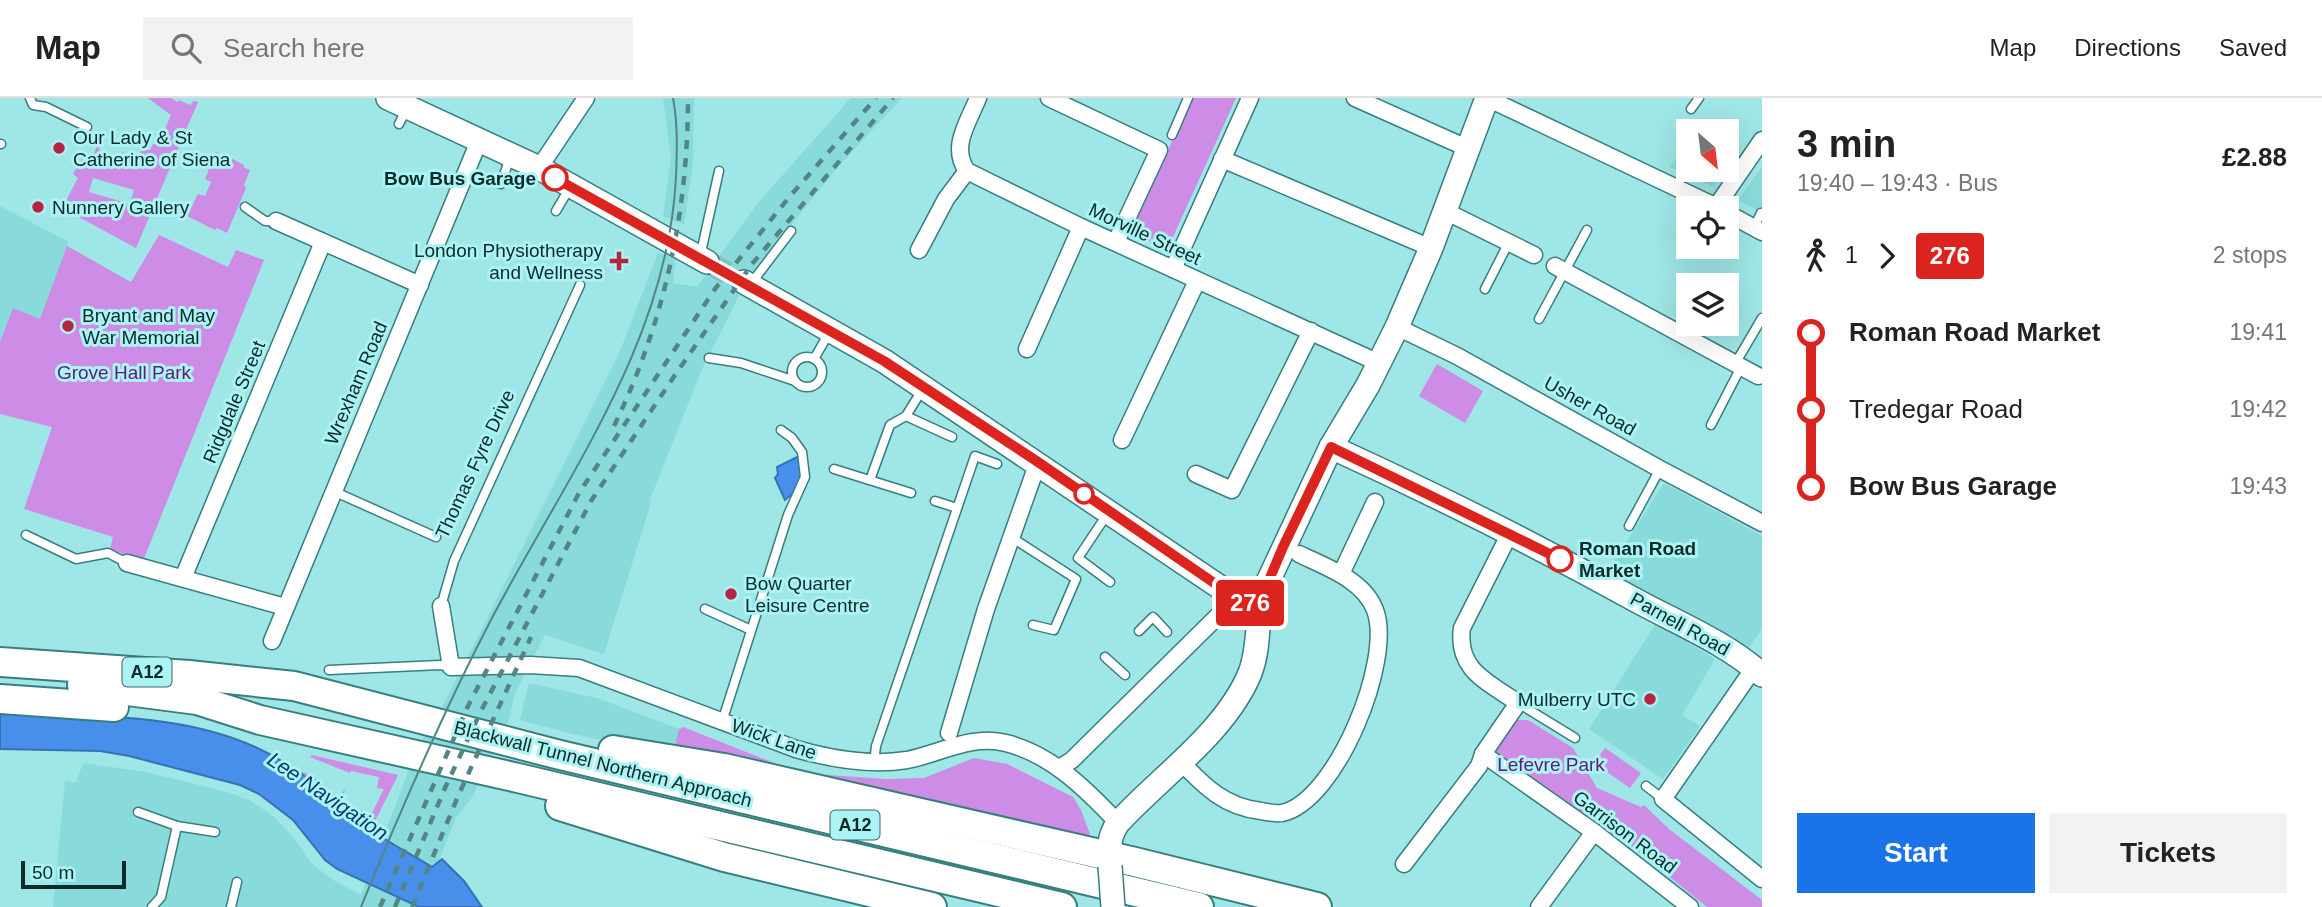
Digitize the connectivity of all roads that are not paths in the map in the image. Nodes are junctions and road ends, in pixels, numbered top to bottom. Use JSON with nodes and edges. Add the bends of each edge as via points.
{"nodes":[{"id":1,"x":30,"y":98,"type":"edge"},
{"id":2,"x":586,"y":98,"type":"edge"},
{"id":3,"x":978,"y":98,"type":"edge"},
{"id":4,"x":1049,"y":98,"type":"edge"},
{"id":5,"x":1188,"y":98,"type":"edge"},
{"id":6,"x":1250,"y":98,"type":"edge"},
{"id":7,"x":1356,"y":98,"type":"edge"},
{"id":8,"x":1487,"y":98,"type":"edge"},
{"id":9,"x":1699,"y":98,"type":"edge"},
{"id":10,"x":1690,"y":109,"type":"dead end"},
{"id":11,"x":398,"y":110,"type":"edge"},
{"id":12,"x":87,"y":127,"type":"dead end"},
{"id":13,"x":1172,"y":135,"type":"dead end"},
{"id":14,"x":1762,"y":140,"type":"edge"},
{"id":15,"x":480,"y":141,"type":"junction"},
{"id":16,"x":1467,"y":148,"type":"junction"},
{"id":17,"x":510,"y":155,"type":"junction"},
{"id":18,"x":1222,"y":159,"type":"junction"},
{"id":19,"x":539,"y":168,"type":"junction"},
{"id":20,"x":719,"y":171,"type":"dead end"},
{"id":21,"x":967,"y":171,"type":"junction"},
{"id":22,"x":501,"y":184,"type":"dead end"},
{"id":23,"x":571,"y":186,"type":"junction"},
{"id":24,"x":1694,"y":196,"type":"edge"},
{"id":25,"x":1729,"y":196,"type":"edge"},
{"id":26,"x":245,"y":207,"type":"dead end"},
{"id":27,"x":556,"y":211,"type":"dead end"},
{"id":28,"x":1445,"y":211,"type":"junction"},
{"id":29,"x":1739,"y":216,"type":"edge"},
{"id":30,"x":276,"y":221,"type":"joint"},
{"id":31,"x":1759,"y":224,"type":"edge"},
{"id":32,"x":1081,"y":227,"type":"junction"},
{"id":33,"x":1587,"y":230,"type":"dead end"},
{"id":34,"x":791,"y":231,"type":"dead end"},
{"id":35,"x":323,"y":242,"type":"junction"},
{"id":36,"x":1116,"y":242,"type":"junction"},
{"id":37,"x":1509,"y":242,"type":"junction"},
{"id":38,"x":1431,"y":248,"type":"junction"},
{"id":39,"x":919,"y":250,"type":"dead end"},
{"id":40,"x":1534,"y":255,"type":"dead end"},
{"id":41,"x":703,"y":260,"type":"joint"},
{"id":42,"x":1173,"y":269,"type":"junction"},
{"id":43,"x":1560,"y":269,"type":"junction"},
{"id":44,"x":1197,"y":281,"type":"junction"},
{"id":45,"x":419,"y":285,"type":"junction"},
{"id":46,"x":580,"y":285,"type":"dead end"},
{"id":47,"x":748,"y":285,"type":"joint"},
{"id":48,"x":1485,"y":289,"type":"dead end"},
{"id":49,"x":1762,"y":317,"type":"edge"},
{"id":50,"x":1539,"y":319,"type":"dead end"},
{"id":51,"x":1397,"y":327,"type":"junction"},
{"id":52,"x":830,"y":331,"type":"junction"},
{"id":53,"x":1311,"y":331,"type":"junction"},
{"id":54,"x":1027,"y":349,"type":"dead end"},
{"id":55,"x":709,"y":358,"type":"dead end"},
{"id":56,"x":814,"y":359,"type":"junction"},
{"id":57,"x":1379,"y":363,"type":"junction"},
{"id":58,"x":1738,"y":365,"type":"junction"},
{"id":59,"x":1758,"y":376,"type":"dead end"},
{"id":60,"x":795,"y":382,"type":"junction"},
{"id":61,"x":924,"y":387,"type":"junction"},
{"id":62,"x":906,"y":416,"type":"junction"},
{"id":63,"x":1711,"y":425,"type":"dead end"},
{"id":64,"x":781,"y":430,"type":"dead end"},
{"id":65,"x":952,"y":437,"type":"dead end"},
{"id":66,"x":1122,"y":440,"type":"dead end"},
{"id":67,"x":1331,"y":447,"type":"junction"},
{"id":68,"x":1038,"y":462,"type":"junction"},
{"id":69,"x":997,"y":464,"type":"dead end"},
{"id":70,"x":834,"y":469,"type":"dead end"},
{"id":71,"x":1660,"y":469,"type":"junction"},
{"id":72,"x":1196,"y":474,"type":"dead end"},
{"id":73,"x":870,"y":480,"type":"junction"},
{"id":74,"x":333,"y":491,"type":"junction"},
{"id":75,"x":911,"y":493,"type":"dead end"},
{"id":76,"x":935,"y":500,"type":"dead end"},
{"id":77,"x":1375,"y":502,"type":"dead end"},
{"id":78,"x":957,"y":508,"type":"junction"},
{"id":79,"x":1109,"y":512,"type":"junction"},
{"id":80,"x":1761,"y":522,"type":"edge"},
{"id":81,"x":1629,"y":526,"type":"dead end"},
{"id":82,"x":1510,"y":533,"type":"junction"},
{"id":83,"x":26,"y":534,"type":"dead end"},
{"id":84,"x":436,"y":537,"type":"dead end"},
{"id":85,"x":1012,"y":537,"type":"junction"},
{"id":86,"x":1299,"y":554,"type":"dead end"},
{"id":87,"x":127,"y":563,"type":"joint"},
{"id":88,"x":1341,"y":574,"type":"junction"},
{"id":89,"x":183,"y":578,"type":"junction"},
{"id":90,"x":1110,"y":582,"type":"dead end"},
{"id":91,"x":1236,"y":598,"type":"junction"},
{"id":92,"x":441,"y":606,"type":"joint"},
{"id":93,"x":1258,"y":606,"type":"junction"},
{"id":94,"x":285,"y":607,"type":"junction"},
{"id":95,"x":705,"y":609,"type":"dead end"},
{"id":96,"x":1033,"y":625,"type":"dead end"},
{"id":97,"x":751,"y":630,"type":"junction"},
{"id":98,"x":1139,"y":631,"type":"dead end"},
{"id":99,"x":1167,"y":632,"type":"dead end"},
{"id":100,"x":272,"y":641,"type":"dead end"},
{"id":101,"x":0,"y":643,"type":"edge"},
{"id":102,"x":1105,"y":657,"type":"dead end"},
{"id":103,"x":0,"y":662,"type":"edge"},
{"id":104,"x":452,"y":667,"type":"junction"},
{"id":105,"x":1759,"y":667,"type":"edge"},
{"id":106,"x":329,"y":670,"type":"dead end"},
{"id":107,"x":1125,"y":675,"type":"dead end"},
{"id":108,"x":0,"y":678,"type":"edge"},
{"id":109,"x":294,"y":686,"type":"junction"},
{"id":110,"x":0,"y":699,"type":"edge"},
{"id":111,"x":1518,"y":703,"type":"junction"},
{"id":112,"x":260,"y":720,"type":"junction"},
{"id":113,"x":722,"y":722,"type":"junction"},
{"id":114,"x":949,"y":733,"type":"dead end"},
{"id":115,"x":1576,"y":738,"type":"dead end"},
{"id":116,"x":512,"y":743,"type":"junction"},
{"id":117,"x":1483,"y":754,"type":"junction"},
{"id":118,"x":419,"y":756,"type":"junction"},
{"id":119,"x":1181,"y":762,"type":"junction"},
{"id":120,"x":874,"y":763,"type":"junction"},
{"id":121,"x":1066,"y":764,"type":"junction"},
{"id":122,"x":1646,"y":786,"type":"dead end"},
{"id":123,"x":1663,"y":799,"type":"junction"},
{"id":124,"x":138,"y":812,"type":"dead end"},
{"id":125,"x":1118,"y":822,"type":"junction"},
{"id":126,"x":177,"y":826,"type":"junction"},
{"id":127,"x":215,"y":832,"type":"dead end"},
{"id":128,"x":1594,"y":832,"type":"junction"},
{"id":129,"x":1110,"y":861,"type":"junction"},
{"id":130,"x":1404,"y":864,"type":"dead end"},
{"id":131,"x":1762,"y":878,"type":"edge"},
{"id":132,"x":237,"y":882,"type":"dead end"},
{"id":133,"x":152,"y":907,"type":"edge"},
{"id":134,"x":232,"y":907,"type":"edge"},
{"id":135,"x":932,"y":907,"type":"edge"},
{"id":136,"x":1062,"y":907,"type":"edge"},
{"id":137,"x":1113,"y":907,"type":"edge"},
{"id":138,"x":1199,"y":907,"type":"edge"},
{"id":139,"x":1317,"y":907,"type":"edge"},
{"id":140,"x":1539,"y":907,"type":"edge"},
{"id":141,"x":1689,"y":907,"type":"edge"}],
"edges":[{"from":1,"to":12,"type":"lane","via":[[33,105]]},
{"from":2,"to":19,"type":"street"},
{"from":3,"to":21,"type":"street","via":[[958,148]]},
{"from":4,"to":36,"type":"street","via":[[1158,150]]},
{"from":5,"to":13,"type":"lane"},
{"from":6,"to":18,"type":"street"},
{"from":7,"to":16,"type":"street"},
{"from":8,"to":16,"type":"main road"},
{"from":8,"to":24,"type":"street"},
{"from":9,"to":10,"type":"lane"},
{"from":11,"to":15,"type":"main road"},
{"from":14,"to":25,"type":"street"},
{"from":15,"to":17,"type":"main road"},
{"from":15,"to":45,"type":"street","name":"Wrexham Road"},
{"from":16,"to":28,"type":"main road"},
{"from":17,"to":19,"type":"main road"},
{"from":17,"to":22,"type":"lane"},
{"from":18,"to":38,"type":"street"},
{"from":18,"to":42,"type":"street"},
{"from":19,"to":23,"type":"main road"},
{"from":20,"to":41,"type":"lane"},
{"from":21,"to":32,"type":"street","name":"Morville Street"},
{"from":21,"to":39,"type":"street"},
{"from":23,"to":27,"type":"lane"},
{"from":23,"to":41,"type":"main road"},
{"from":26,"to":30,"type":"lane","via":[[265,221]]},
{"from":28,"to":37,"type":"street"},
{"from":28,"to":38,"type":"main road"},
{"from":29,"to":31,"type":"street"},
{"from":30,"to":35,"type":"street"},
{"from":32,"to":36,"type":"street","name":"Morville Street"},
{"from":32,"to":54,"type":"street"},
{"from":33,"to":43,"type":"lane"},
{"from":34,"to":47,"type":"lane"},
{"from":35,"to":45,"type":"street"},
{"from":35,"to":89,"type":"street","name":"Ridgdale Street"},
{"from":36,"to":42,"type":"street","name":"Morville Street"},
{"from":37,"to":40,"type":"street"},
{"from":37,"to":48,"type":"lane"},
{"from":38,"to":51,"type":"main road"},
{"from":42,"to":44,"type":"street","name":"Morville Street"},
{"from":43,"to":50,"type":"lane"},
{"from":43,"to":58,"type":"street"},
{"from":44,"to":53,"type":"street","name":"Morville Street"},
{"from":44,"to":66,"type":"street"},
{"from":45,"to":74,"type":"street","name":"Wrexham Road"},
{"from":46,"to":92,"type":"lane","name":"Thomas Fyre Drive","via":[[454,561]]},
{"from":47,"to":52,"type":"main road"},
{"from":49,"to":58,"type":"lane"},
{"from":51,"to":57,"type":"main road"},
{"from":51,"to":71,"type":"street","name":"Usher Road"},
{"from":52,"to":56,"type":"lane"},
{"from":52,"to":61,"type":"main road"},
{"from":53,"to":57,"type":"street","name":"Morville Street"},
{"from":53,"to":72,"type":"street","via":[[1232,490]]},
{"from":55,"to":60,"type":"lane","via":[[741,363]]},
{"from":56,"to":60,"type":"lane","via":[[805,357],[795,363]]},
{"from":56,"to":60,"type":"lane","via":[[822,370],[819,382],[804,387]]},
{"from":57,"to":67,"type":"main road"},
{"from":58,"to":59,"type":"street"},
{"from":58,"to":63,"type":"lane"},
{"from":61,"to":62,"type":"lane"},
{"from":61,"to":68,"type":"main road"},
{"from":62,"to":65,"type":"lane"},
{"from":62,"to":73,"type":"lane","via":[[890,425]]},
{"from":64,"to":97,"type":"lane","via":[[802,452],[806,477],[788,515]]},
{"from":67,"to":82,"type":"main road","name":"Parnell Road"},
{"from":67,"to":93,"type":"main road"},
{"from":68,"to":79,"type":"main road"},
{"from":68,"to":85,"type":"street"},
{"from":69,"to":78,"type":"lane","via":[[975,456]]},
{"from":70,"to":73,"type":"lane"},
{"from":71,"to":80,"type":"street","name":"Usher Road"},
{"from":71,"to":81,"type":"lane"},
{"from":73,"to":75,"type":"lane"},
{"from":74,"to":84,"type":"lane"},
{"from":74,"to":94,"type":"street","name":"Wrexham Road"},
{"from":76,"to":78,"type":"lane"},
{"from":77,"to":88,"type":"street"},
{"from":78,"to":120,"type":"lane"},
{"from":79,"to":90,"type":"lane","via":[[1078,558]]},
{"from":79,"to":91,"type":"main road"},
{"from":82,"to":105,"type":"main road","name":"Parnell Road"},
{"from":82,"to":111,"type":"street","via":[[1462,628],[1460,643],[1465,661],[1477,674]]},
{"from":83,"to":87,"type":"lane","via":[[76,559],[108,553]]},
{"from":85,"to":96,"type":"lane","via":[[1076,579],[1054,630]]},
{"from":85,"to":114,"type":"street"},
{"from":86,"to":88,"type":"street"},
{"from":87,"to":89,"type":"street"},
{"from":88,"to":119,"type":"street","via":[[1362,591],[1375,610],[1377,655],[1355,731],[1316,790],[1282,813],[1248,809],[1216,796]]},
{"from":89,"to":94,"type":"street"},
{"from":91,"to":93,"type":"main road"},
{"from":91,"to":121,"type":"street"},
{"from":92,"to":104,"type":"street","name":"Thomas Fyre Drive"},
{"from":93,"to":119,"type":"main road","via":[[1259,627],[1250,672],[1230,707]]},
{"from":94,"to":100,"type":"street","name":"Wrexham Road"},
{"from":95,"to":97,"type":"lane"},
{"from":97,"to":113,"type":"lane"},
{"from":98,"to":99,"type":"lane","via":[[1153,617]]},
{"from":101,"to":109,"type":"highway","number":"A12","via":[[180,658]]},
{"from":102,"to":107,"type":"lane"},
{"from":103,"to":109,"type":"highway","name":"Blackwall Tunnel Northern Approach","number":"A12"},
{"from":104,"to":106,"type":"lane"},
{"from":104,"to":113,"type":"street","name":"Wick Lane","via":[[579,668]]},
{"from":105,"to":123,"type":"street"},
{"from":108,"to":112,"type":"highway","name":"Blackwall Tunnel Northern Approach","number":"A12","via":[[197,700]]},
{"from":109,"to":116,"type":"highway","name":"Blackwall Tunnel Northern Approach","number":"A12"},
{"from":110,"to":112,"type":"highway","number":"A12"},
{"from":111,"to":115,"type":"lane"},
{"from":111,"to":117,"type":"street"},
{"from":112,"to":118,"type":"highway","name":"Blackwall Tunnel Northern Approach","number":"A12"},
{"from":113,"to":120,"type":"street","name":"Wick Lane","via":[[796,750]]},
{"from":116,"to":129,"type":"highway","number":"A12","via":[[606,749],[724,768]]},
{"from":116,"to":138,"type":"highway","name":"Blackwall Tunnel Northern Approach","number":"A12"},
{"from":117,"to":128,"type":"street","name":"Garrison Road"},
{"from":117,"to":130,"type":"street","via":[[1479,766]]},
{"from":118,"to":135,"type":"highway","number":"A12","via":[[512,792],[724,857]]},
{"from":118,"to":136,"type":"highway","name":"Blackwall Tunnel Northern Approach","number":"A12"},
{"from":119,"to":125,"type":"main road"},
{"from":120,"to":121,"type":"street","name":"Wick Lane","via":[[928,755],[946,747],[1005,742]]},
{"from":121,"to":125,"type":"street","name":"Wick Lane","via":[[1079,784]]},
{"from":122,"to":123,"type":"lane"},
{"from":123,"to":131,"type":"street"},
{"from":124,"to":126,"type":"lane"},
{"from":125,"to":129,"type":"main road","via":[[1111,833]]},
{"from":126,"to":127,"type":"lane"},
{"from":126,"to":133,"type":"lane","via":[[161,897]]},
{"from":128,"to":140,"type":"street"},
{"from":128,"to":141,"type":"street","name":"Garrison Road"},
{"from":129,"to":137,"type":"main road","bridge":true},
{"from":129,"to":139,"type":"highway","number":"A12"},
{"from":132,"to":134,"type":"lane"}]}
